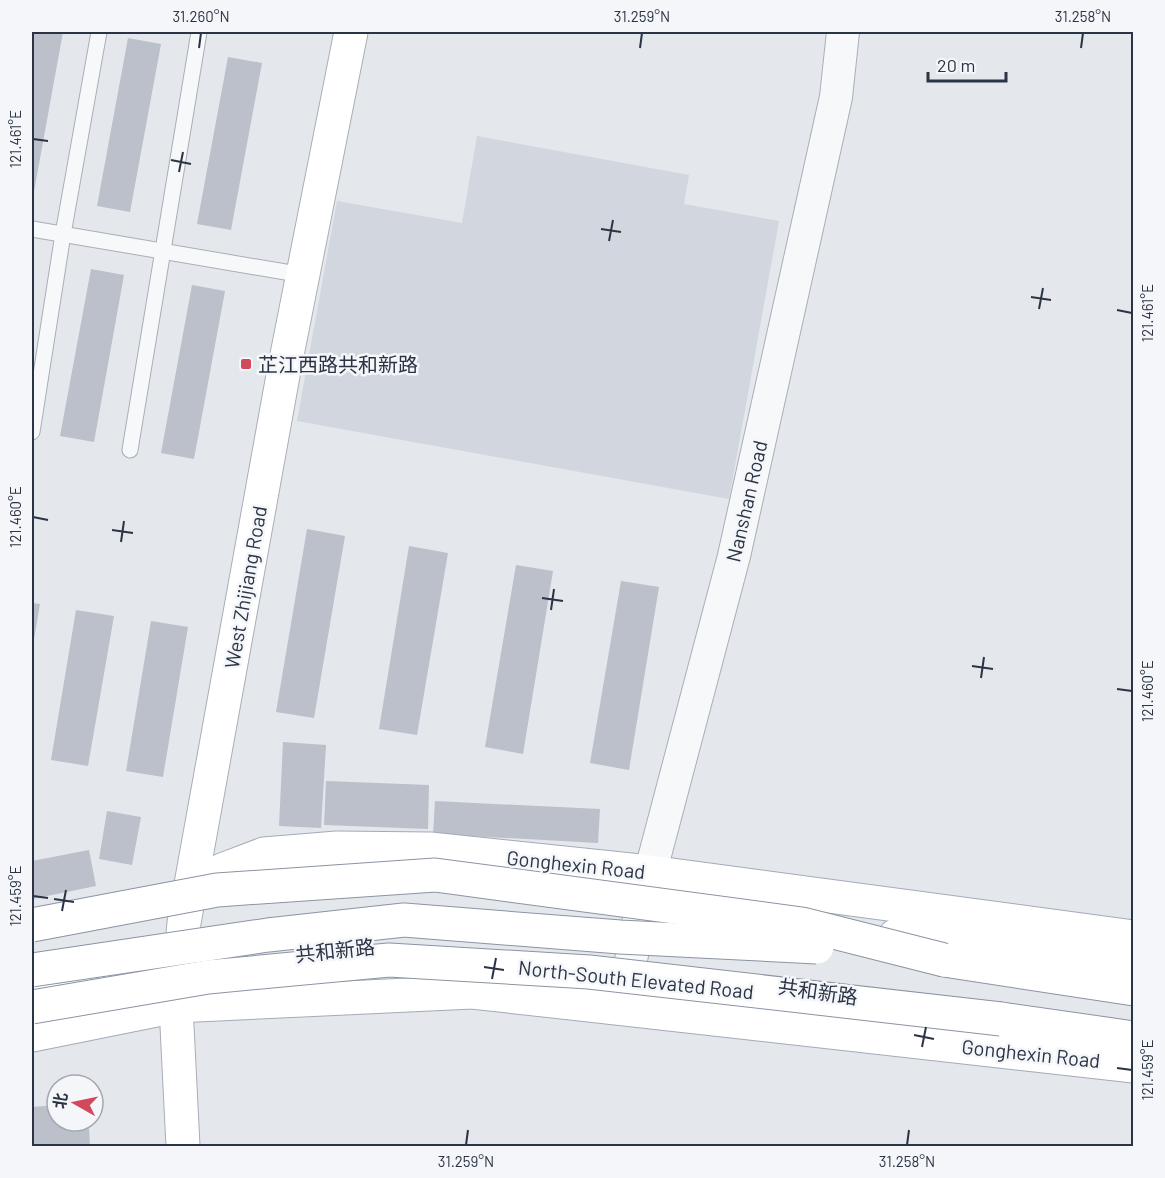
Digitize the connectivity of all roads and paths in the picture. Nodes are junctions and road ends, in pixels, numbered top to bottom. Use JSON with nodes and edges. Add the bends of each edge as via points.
{"nodes":[{"id":1,"x":99,"y":32,"type":"edge"},
{"id":2,"x":199,"y":32,"type":"edge"},
{"id":3,"x":351,"y":32,"type":"edge"},
{"id":4,"x":843,"y":32,"type":"edge"},
{"id":5,"x":32,"y":229,"type":"edge"},
{"id":6,"x":63,"y":234,"type":"junction"},
{"id":7,"x":163,"y":252,"type":"junction"},
{"id":8,"x":303,"y":275,"type":"junction"},
{"id":9,"x":32,"y":432,"type":"edge"},
{"id":10,"x":130,"y":450,"type":"dead end"},
{"id":11,"x":659,"y":873,"type":"junction"},
{"id":12,"x":188,"y":899,"type":"junction"},
{"id":13,"x":642,"y":904,"type":"junction"},
{"id":14,"x":729,"y":913,"type":"junction"},
{"id":15,"x":32,"y":925,"type":"edge"},
{"id":16,"x":32,"y":934,"type":"edge"},
{"id":17,"x":1134,"y":937,"type":"edge"},
{"id":18,"x":944,"y":960,"type":"junction"},
{"id":19,"x":630,"y":965,"type":"junction"},
{"id":20,"x":179,"y":967,"type":"junction"},
{"id":21,"x":1134,"y":969,"type":"edge"},
{"id":22,"x":32,"y":970,"type":"edge"},
{"id":23,"x":32,"y":987,"type":"edge"},
{"id":24,"x":1134,"y":989,"type":"edge"},
{"id":25,"x":176,"y":1006,"type":"junction"},
{"id":26,"x":32,"y":1007,"type":"edge"},
{"id":27,"x":963,"y":1011,"type":"junction"},
{"id":28,"x":32,"y":1035,"type":"edge"},
{"id":29,"x":1134,"y":1036,"type":"edge"},
{"id":30,"x":909,"y":1040,"type":"junction"},
{"id":31,"x":1134,"y":1066,"type":"edge"},
{"id":32,"x":183,"y":1146,"type":"edge"}],
"edges":[{"from":1,"to":6,"type":"lane"},
{"from":2,"to":7,"type":"lane"},
{"from":3,"to":8,"type":"main road","name":"West Zhijiang Road"},
{"from":4,"to":11,"type":"street","name":"Nanshan Road","via":[[836,97]]},
{"from":5,"to":6,"type":"lane"},
{"from":6,"to":7,"type":"lane"},
{"from":6,"to":9,"type":"lane"},
{"from":7,"to":8,"type":"lane"},
{"from":7,"to":10,"type":"lane"},
{"from":8,"to":12,"type":"main road","name":"West Zhijiang Road"},
{"from":11,"to":12,"type":"main road","name":"Gonghexin Road","via":[[430,849],[337,848],[264,854],[222,870]]},
{"from":11,"to":13,"type":"street","name":"Nanshan Road"},
{"from":11,"to":14,"type":"main road"},
{"from":11,"to":17,"type":"main road","name":"Gonghexin Road"},
{"from":12,"to":13,"type":"main road","via":[[473,882]]},
{"from":12,"to":16,"type":"main road","name":"Gonghexin Road"},
{"from":12,"to":20,"type":"main road","name":"West Zhijiang Road"},
{"from":13,"to":14,"type":"main road"},
{"from":13,"to":19,"type":"street","name":"Nanshan Road"},
{"from":14,"to":21,"type":"main road"},
{"from":15,"to":18,"type":"main road","bridge":true,"via":[[217,890],[435,875],[802,924]]},
{"from":18,"to":22,"type":"main road","name":"North-South Elevated Road","bridge":true,"via":[[791,944],[620,937],[404,920],[268,935]]},
{"from":18,"to":24,"type":"main road","name":"North-South Elevated Road"},
{"from":19,"to":20,"type":"main road","name":"共和新路","via":[[474,949],[374,945]]},
{"from":19,"to":27,"type":"main road","name":"共和新路"},
{"from":20,"to":23,"type":"main road"},
{"from":20,"to":25,"type":"main road","name":"West Zhijiang Road"},
{"from":25,"to":28,"type":"main road"},
{"from":25,"to":30,"type":"main road","name":"Gonghexin Road","via":[[472,992]]},
{"from":25,"to":32,"type":"main road","name":"West Zhijiang Road"},
{"from":26,"to":29,"type":"main road","name":"North-South Elevated Road","bridge":true,"via":[[208,977],[389,960],[589,972]]},
{"from":27,"to":29,"type":"main road","name":"共和新路"},
{"from":27,"to":30,"type":"main road"},
{"from":30,"to":31,"type":"main road","name":"Gonghexin Road"}]}
